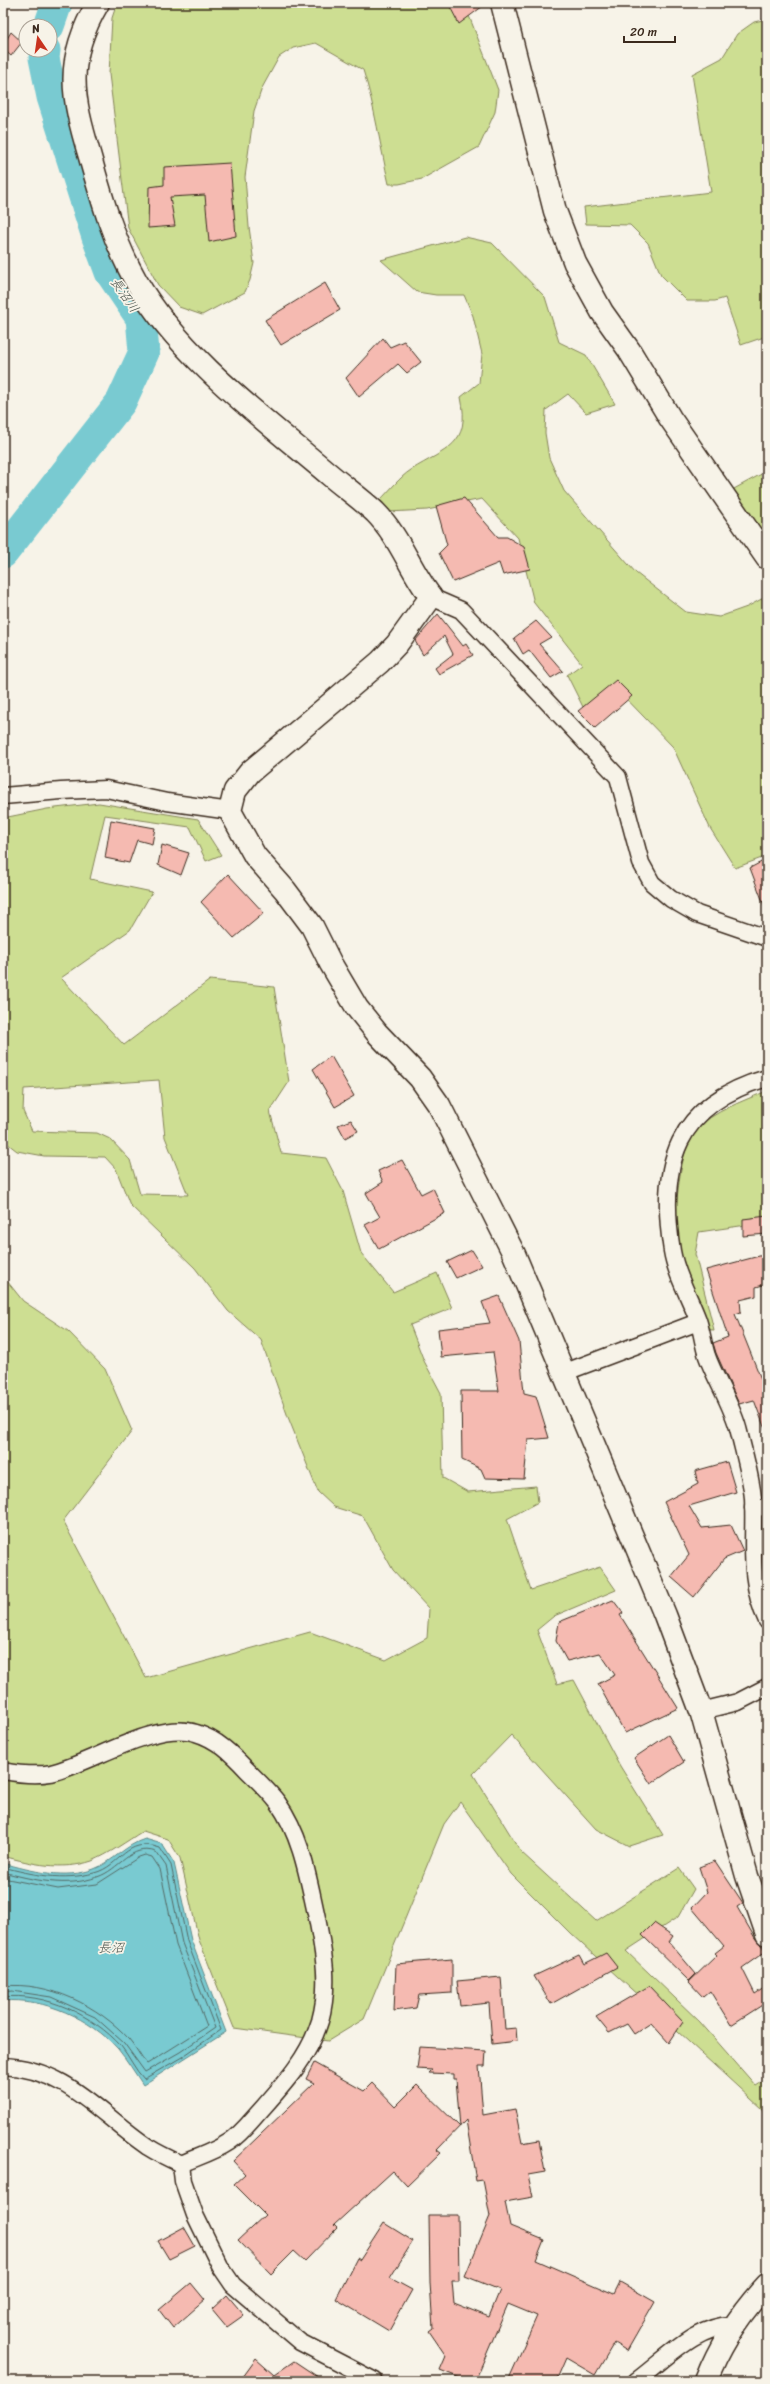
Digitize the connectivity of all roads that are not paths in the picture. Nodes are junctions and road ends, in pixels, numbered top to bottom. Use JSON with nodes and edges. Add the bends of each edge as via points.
{"nodes":[{"id":1,"x":98,"y":3,"type":"edge"},
{"id":2,"x":502,"y":3,"type":"edge"},
{"id":3,"x":767,"y":558,"type":"edge"},
{"id":4,"x":431,"y":597,"type":"junction"},
{"id":5,"x":3,"y":796,"type":"edge"},
{"id":6,"x":230,"y":810,"type":"junction"},
{"id":7,"x":767,"y":938,"type":"edge"},
{"id":8,"x":767,"y":1078,"type":"edge"},
{"id":9,"x":698,"y":1322,"type":"junction"},
{"id":10,"x":564,"y":1373,"type":"junction"},
{"id":11,"x":760,"y":1507,"type":"edge"},
{"id":12,"x":767,"y":1621,"type":"edge"},
{"id":13,"x":767,"y":1687,"type":"edge"},
{"id":14,"x":701,"y":1712,"type":"junction"},
{"id":15,"x":3,"y":1771,"type":"edge"},
{"id":16,"x":767,"y":1934,"type":"edge"},
{"id":17,"x":3,"y":2066,"type":"edge"},
{"id":18,"x":181,"y":2164,"type":"junction"},
{"id":19,"x":767,"y":2285,"type":"edge"},
{"id":20,"x":734,"y":2325,"type":"junction"},
{"id":21,"x":375,"y":2381,"type":"edge"},
{"id":22,"x":636,"y":2381,"type":"edge"},
{"id":23,"x":706,"y":2381,"type":"edge"}],
"edges":[{"from":1,"to":4,"type":"street","via":[[78,47],[73,88],[76,110],[111,230],[137,282],[177,335],[226,388],[375,513],[403,547],[411,568]]},
{"from":2,"to":3,"type":"street","via":[[555,211],[575,263],[602,312],[629,350],[670,418]]},
{"from":4,"to":6,"type":"street","via":[[397,644],[380,662],[250,772],[235,791]]},
{"from":4,"to":7,"type":"street","via":[[461,610],[618,777],[641,863],[652,883],[671,899],[698,914]]},
{"from":5,"to":6,"type":"street","via":[[106,789],[167,802]]},
{"from":6,"to":10,"type":"street","via":[[254,856],[285,890],[312,926],[330,964],[356,1008],[420,1078],[439,1105],[514,1254]]},
{"from":8,"to":9,"type":"street","via":[[740,1086],[722,1095],[692,1121],[680,1139],[674,1159],[668,1189],[672,1252]]},
{"from":9,"to":10,"type":"street"},
{"from":9,"to":11,"type":"street","via":[[707,1355],[739,1430],[752,1496]]},
{"from":10,"to":14,"type":"street","via":[[665,1615]]},
{"from":11,"to":12,"type":"street","via":[[753,1577]]},
{"from":13,"to":14,"type":"street","via":[[738,1702]]},
{"from":14,"to":16,"type":"street","via":[[747,1876]]},
{"from":15,"to":18,"type":"street","via":[[29,1775],[49,1773],[71,1767],[150,1735],[168,1731],[195,1732],[220,1744],[234,1756],[276,1800],[294,1830],[307,1870],[325,1957],[327,1978],[320,2023],[301,2061],[240,2134],[216,2150]]},
{"from":17,"to":18,"type":"street","via":[[35,2071],[79,2092],[148,2146]]},
{"from":18,"to":21,"type":"street","via":[[183,2181],[195,2215],[220,2266],[233,2284],[300,2342]]},
{"from":19,"to":20,"type":"street","via":[[747,2306]]},
{"from":20,"to":22,"type":"street","via":[[709,2328]]},
{"from":20,"to":23,"type":"street"}]}
